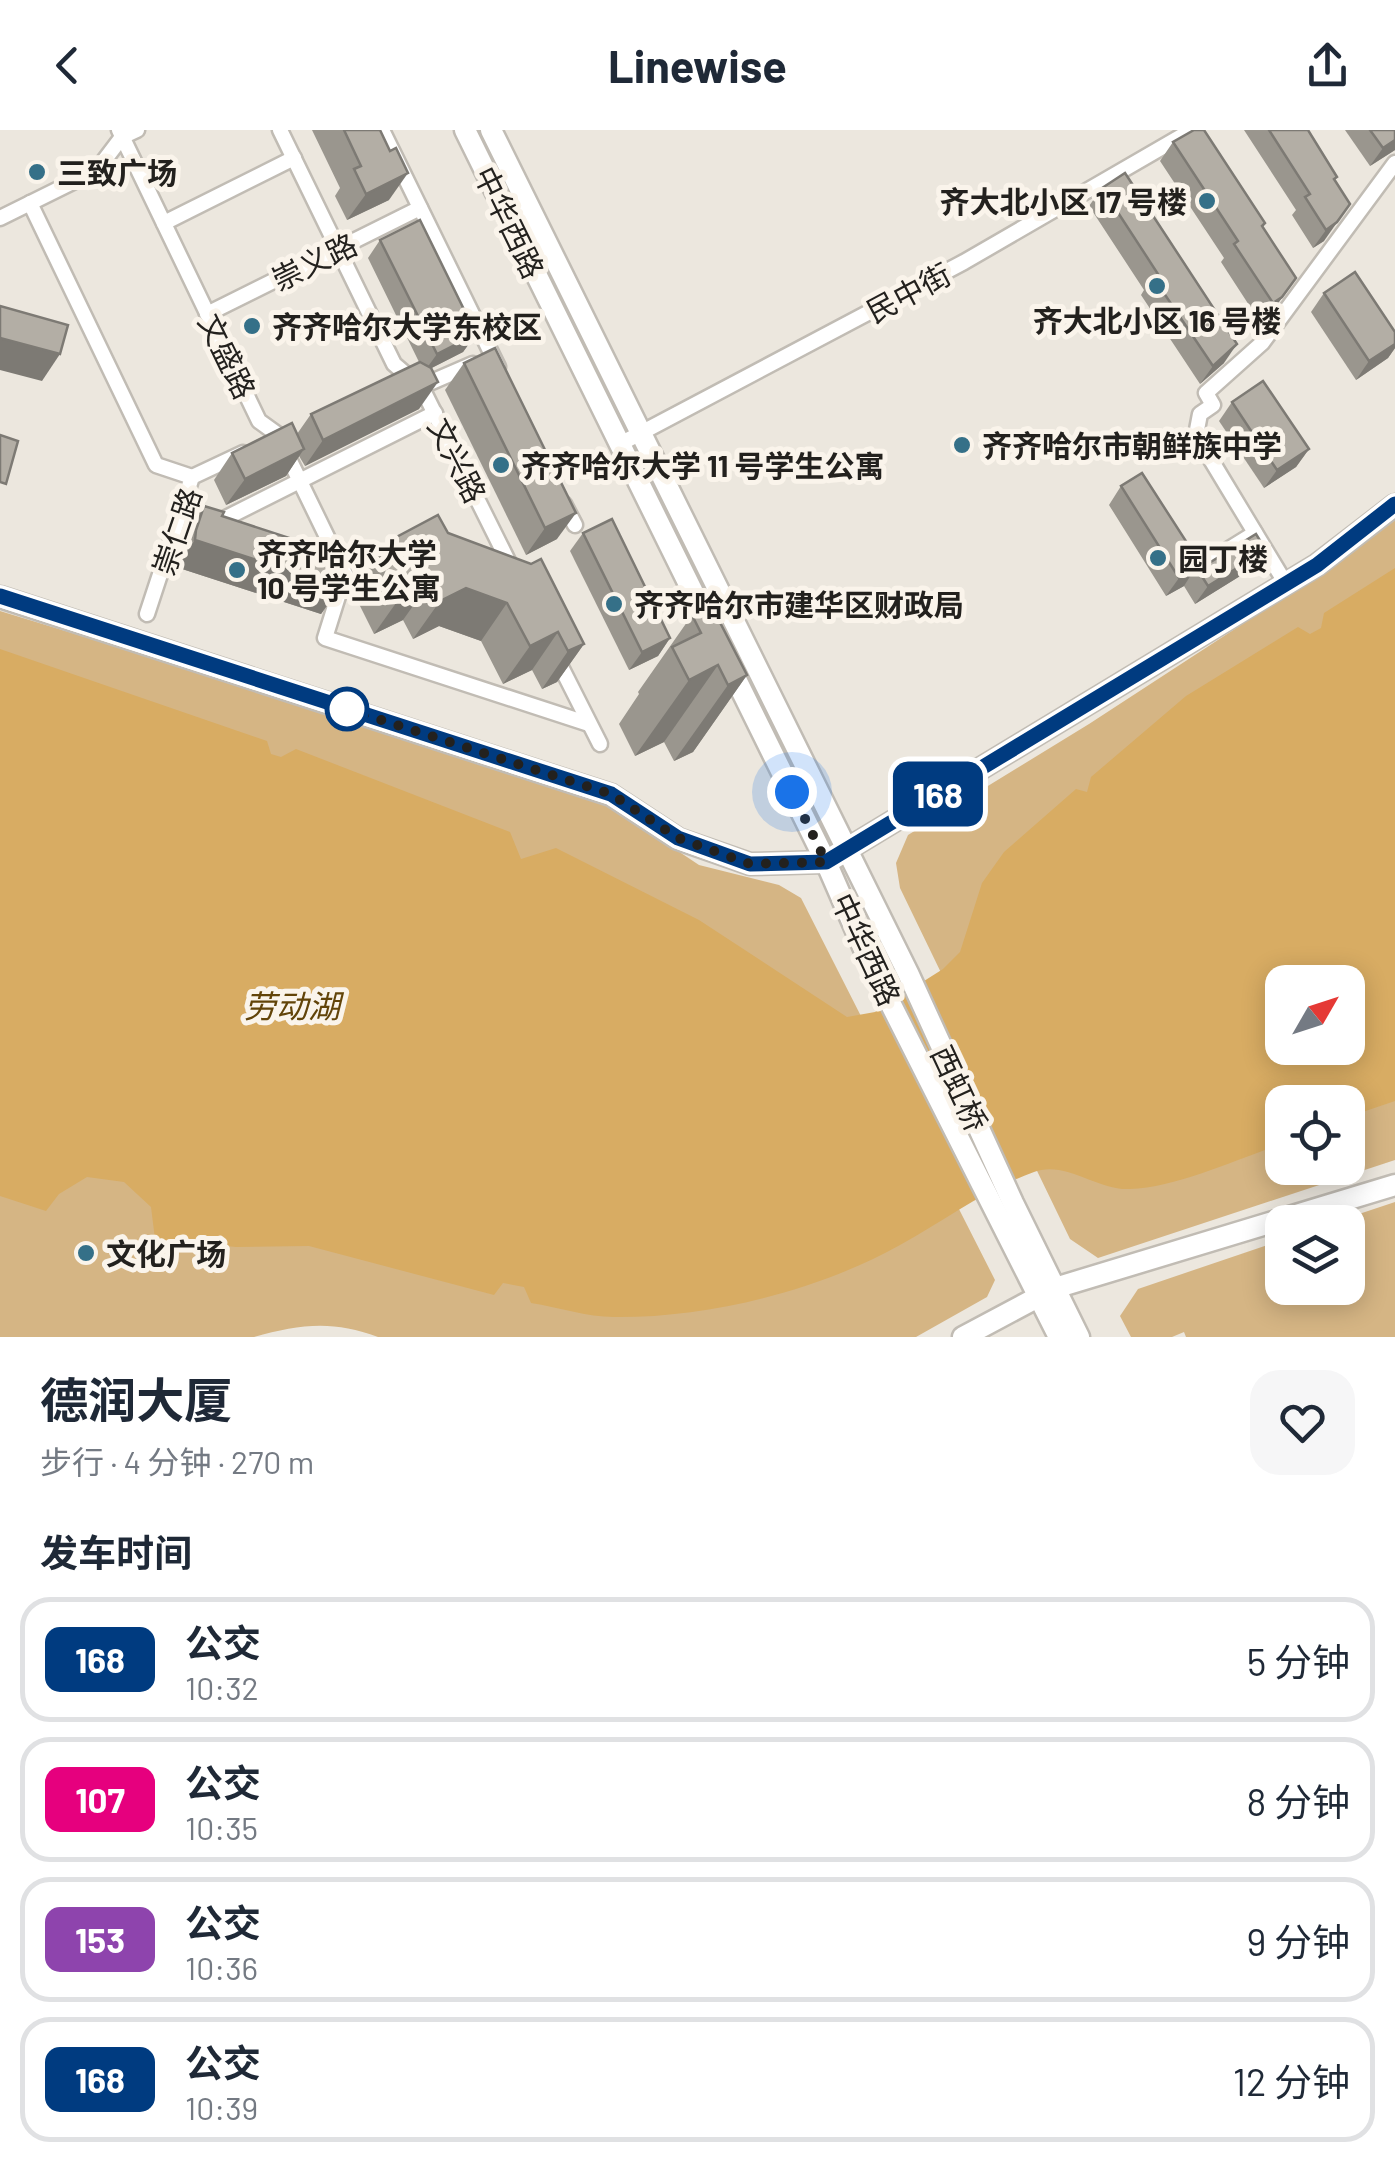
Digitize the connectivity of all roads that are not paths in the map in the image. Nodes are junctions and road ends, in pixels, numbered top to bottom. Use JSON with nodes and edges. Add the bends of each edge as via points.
{"nodes":[{"id":1,"x":137,"y":130,"type":"edge"},
{"id":2,"x":280,"y":130,"type":"edge"},
{"id":3,"x":382,"y":130,"type":"edge"},
{"id":4,"x":491,"y":130,"type":"edge"},
{"id":5,"x":1192,"y":130,"type":"edge"},
{"id":6,"x":467,"y":131,"type":"edge"},
{"id":7,"x":120,"y":134,"type":"edge"},
{"id":8,"x":1202,"y":146,"type":"edge"},
{"id":9,"x":294,"y":158,"type":"junction"},
{"id":10,"x":1395,"y":163,"type":"edge"},
{"id":11,"x":1115,"y":176,"type":"junction"},
{"id":12,"x":1125,"y":192,"type":"edge"},
{"id":13,"x":30,"y":203,"type":"junction"},
{"id":14,"x":1343,"y":205,"type":"edge"},
{"id":15,"x":420,"y":208,"type":"junction"},
{"id":16,"x":0,"y":218,"type":"edge"},
{"id":17,"x":1353,"y":220,"type":"junction"},
{"id":18,"x":164,"y":223,"type":"junction"},
{"id":19,"x":338,"y":248,"type":"junction"},
{"id":20,"x":1288,"y":277,"type":"edge"},
{"id":21,"x":1299,"y":293,"type":"junction"},
{"id":22,"x":208,"y":314,"type":"junction"},
{"id":23,"x":1228,"y":348,"type":"edge"},
{"id":24,"x":492,"y":356,"type":"junction"},
{"id":25,"x":1238,"y":364,"type":"junction"},
{"id":26,"x":386,"y":384,"type":"edge"},
{"id":27,"x":422,"y":388,"type":"junction"},
{"id":28,"x":509,"y":390,"type":"edge"},
{"id":29,"x":434,"y":414,"type":"junction"},
{"id":30,"x":294,"y":428,"type":"edge"},
{"id":31,"x":641,"y":434,"type":"junction"},
{"id":32,"x":278,"y":436,"type":"junction"},
{"id":33,"x":620,"y":444,"type":"junction"},
{"id":34,"x":192,"y":477,"type":"junction"},
{"id":35,"x":300,"y":481,"type":"junction"},
{"id":36,"x":558,"y":492,"type":"edge"},
{"id":37,"x":1395,"y":504,"type":"edge"},
{"id":38,"x":178,"y":519,"type":"junction"},
{"id":39,"x":575,"y":526,"type":"edge"},
{"id":40,"x":205,"y":528,"type":"junction"},
{"id":41,"x":1255,"y":532,"type":"junction"},
{"id":42,"x":223,"y":534,"type":"edge"},
{"id":43,"x":1181,"y":556,"type":"edge"},
{"id":44,"x":328,"y":569,"type":"edge"},
{"id":45,"x":345,"y":574,"type":"junction"},
{"id":46,"x":519,"y":584,"type":"edge"},
{"id":47,"x":1286,"y":584,"type":"junction"},
{"id":48,"x":0,"y":596,"type":"edge"},
{"id":49,"x":147,"y":614,"type":"dead end"},
{"id":50,"x":546,"y":636,"type":"edge"},
{"id":51,"x":590,"y":724,"type":"junction"},
{"id":52,"x":600,"y":744,"type":"dead end"},
{"id":53,"x":846,"y":850,"type":"junction"},
{"id":54,"x":826,"y":862,"type":"junction"},
{"id":55,"x":908,"y":973,"type":"joint"},
{"id":56,"x":1395,"y":1185,"type":"edge"},
{"id":57,"x":1005,"y":1207,"type":"junction"},
{"id":58,"x":1046,"y":1292,"type":"junction"},
{"id":59,"x":963,"y":1337,"type":"edge"},
{"id":60,"x":1058,"y":1337,"type":"edge"},
{"id":61,"x":1079,"y":1337,"type":"edge"}],
"edges":[{"from":1,"to":7,"type":"street"},
{"from":2,"to":9,"type":"street","name":"文兴路"},
{"from":3,"to":15,"type":"street"},
{"from":4,"to":31,"type":"main road","name":"中华西路"},
{"from":5,"to":8,"type":"street"},
{"from":5,"to":11,"type":"street","name":"民中街"},
{"from":6,"to":33,"type":"main road","name":"中华西路"},
{"from":7,"to":13,"type":"street","via":[[97,170]]},
{"from":7,"to":18,"type":"street","name":"文盛路"},
{"from":9,"to":18,"type":"street"},
{"from":9,"to":19,"type":"street","name":"文兴路"},
{"from":10,"to":17,"type":"street"},
{"from":11,"to":12,"type":"street"},
{"from":11,"to":31,"type":"street","name":"民中街"},
{"from":13,"to":16,"type":"street"},
{"from":13,"to":34,"type":"street","via":[[156,465]]},
{"from":14,"to":17,"type":"street"},
{"from":15,"to":19,"type":"street","name":"崇义路"},
{"from":15,"to":24,"type":"street"},
{"from":17,"to":21,"type":"street"},
{"from":18,"to":22,"type":"street","name":"文盛路"},
{"from":19,"to":22,"type":"street","name":"崇义路"},
{"from":19,"to":27,"type":"street","name":"文兴路","via":[[394,364]]},
{"from":20,"to":21,"type":"street"},
{"from":21,"to":25,"type":"street"},
{"from":22,"to":32,"type":"street","name":"文盛路","via":[[259,421]]},
{"from":23,"to":25,"type":"street"},
{"from":24,"to":27,"type":"street"},
{"from":24,"to":28,"type":"street"},
{"from":25,"to":41,"type":"street","via":[[1206,393],[1213,405],[1200,414],[1196,435]]},
{"from":26,"to":27,"type":"street","via":[[401,378]]},
{"from":27,"to":29,"type":"street","name":"文兴路"},
{"from":29,"to":35,"type":"street"},
{"from":29,"to":46,"type":"street","name":"文兴路"},
{"from":30,"to":32,"type":"street","name":"崇仁路"},
{"from":31,"to":33,"type":"street","name":"民中街"},
{"from":31,"to":53,"type":"main road","name":"中华西路"},
{"from":32,"to":34,"type":"street","name":"崇仁路"},
{"from":32,"to":35,"type":"street","name":"文盛路"},
{"from":33,"to":54,"type":"main road","name":"中华西路"},
{"from":34,"to":38,"type":"street","name":"崇仁路"},
{"from":35,"to":40,"type":"street"},
{"from":35,"to":45,"type":"street","name":"文盛路"},
{"from":36,"to":39,"type":"street"},
{"from":37,"to":47,"type":"main road"},
{"from":38,"to":40,"type":"street"},
{"from":38,"to":49,"type":"street","name":"崇仁路"},
{"from":40,"to":42,"type":"street"},
{"from":41,"to":43,"type":"street","via":[[1191,572]]},
{"from":41,"to":47,"type":"street"},
{"from":44,"to":45,"type":"street"},
{"from":45,"to":51,"type":"street","via":[[325,638]]},
{"from":47,"to":53,"type":"main road"},
{"from":48,"to":54,"type":"main road","via":[[611,794],[678,838],[750,864]]},
{"from":50,"to":51,"type":"street"},
{"from":51,"to":52,"type":"street"},
{"from":53,"to":54,"type":"main road"},
{"from":53,"to":55,"type":"main road","name":"中华西路"},
{"from":54,"to":57,"type":"main road","name":"中华西路","via":[[871,964]]},
{"from":55,"to":57,"type":"main road","name":"西虹桥"},
{"from":56,"to":58,"type":"main road"},
{"from":57,"to":58,"type":"main road","name":"中华西路"},
{"from":58,"to":59,"type":"main road"},
{"from":58,"to":60,"type":"main road","name":"中华西路"},
{"from":58,"to":61,"type":"main road","name":"中华西路"}]}
